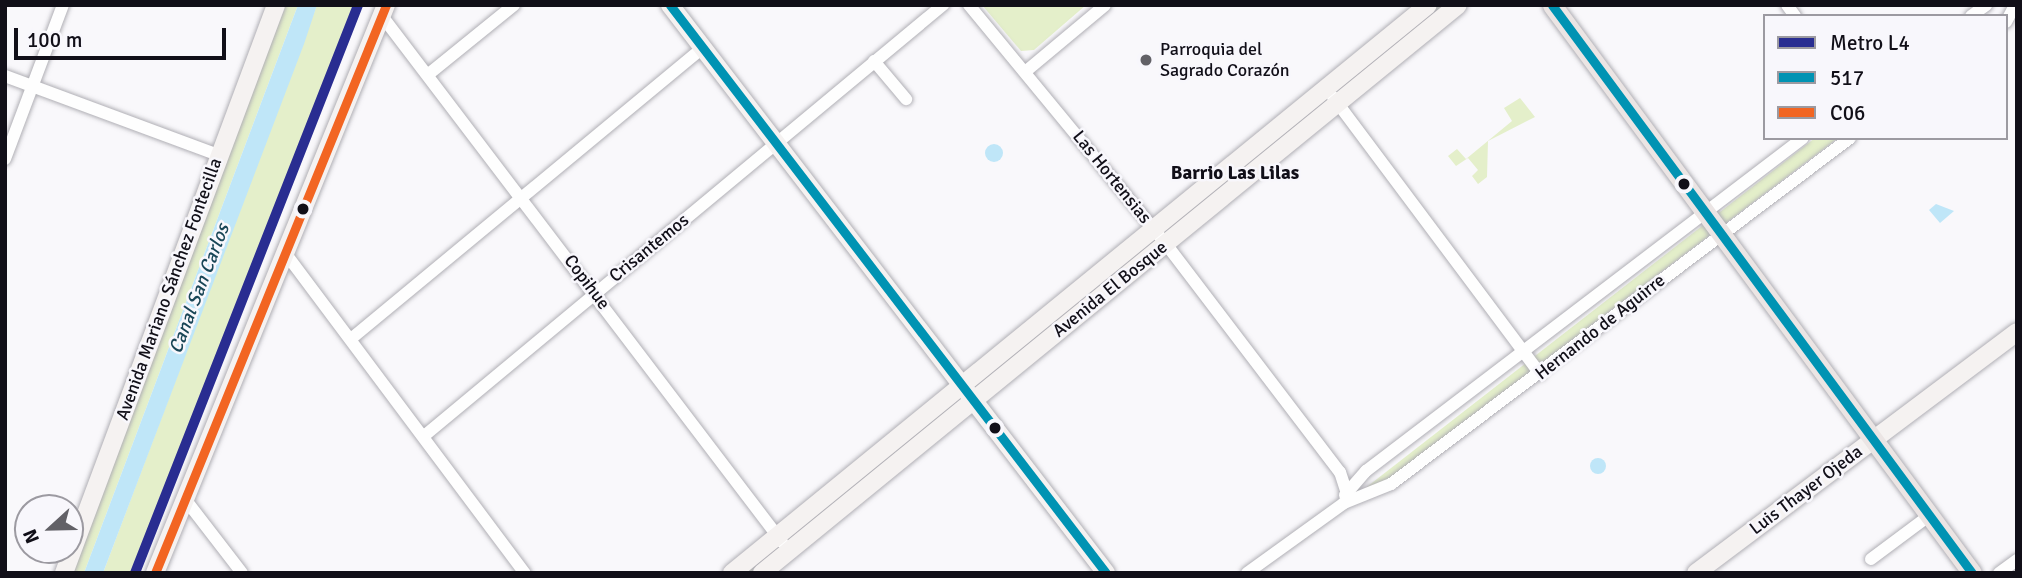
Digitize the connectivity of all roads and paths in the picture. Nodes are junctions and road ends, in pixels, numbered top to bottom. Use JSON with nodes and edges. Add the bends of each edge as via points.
{"nodes":[{"id":1,"x":63,"y":5,"type":"edge"},
{"id":2,"x":276,"y":5,"type":"edge"},
{"id":3,"x":514,"y":5,"type":"edge"},
{"id":4,"x":670,"y":5,"type":"edge"},
{"id":5,"x":943,"y":5,"type":"edge"},
{"id":6,"x":969,"y":5,"type":"edge"},
{"id":7,"x":1105,"y":5,"type":"edge"},
{"id":8,"x":1428,"y":5,"type":"edge"},
{"id":9,"x":1458,"y":5,"type":"edge"},
{"id":10,"x":1552,"y":5,"type":"edge"},
{"id":11,"x":384,"y":11,"type":"edge"},
{"id":12,"x":704,"y":47,"type":"junction"},
{"id":13,"x":874,"y":61,"type":"junction"},
{"id":14,"x":1026,"y":72,"type":"junction"},
{"id":15,"x":430,"y":73,"type":"junction"},
{"id":16,"x":5,"y":76,"type":"edge"},
{"id":17,"x":33,"y":86,"type":"junction"},
{"id":18,"x":1326,"y":88,"type":"junction"},
{"id":19,"x":906,"y":100,"type":"dead end"},
{"id":20,"x":1338,"y":104,"type":"junction"},
{"id":21,"x":1800,"y":140,"type":"edge"},
{"id":22,"x":1847,"y":140,"type":"edge"},
{"id":23,"x":777,"y":142,"type":"junction"},
{"id":24,"x":218,"y":155,"type":"junction"},
{"id":25,"x":5,"y":159,"type":"edge"},
{"id":26,"x":523,"y":198,"type":"junction"},
{"id":27,"x":1705,"y":212,"type":"junction"},
{"id":28,"x":1154,"y":229,"type":"junction"},
{"id":29,"x":1721,"y":234,"type":"junction"},
{"id":30,"x":1166,"y":244,"type":"junction"},
{"id":31,"x":286,"y":254,"type":"junction"},
{"id":32,"x":594,"y":292,"type":"junction"},
{"id":33,"x":2017,"y":332,"type":"edge"},
{"id":34,"x":352,"y":338,"type":"junction"},
{"id":35,"x":1523,"y":351,"type":"junction"},
{"id":36,"x":1540,"y":374,"type":"junction"},
{"id":37,"x":964,"y":383,"type":"junction"},
{"id":38,"x":976,"y":399,"type":"junction"},
{"id":39,"x":424,"y":436,"type":"junction"},
{"id":40,"x":1874,"y":439,"type":"junction"},
{"id":41,"x":1345,"y":496,"type":"junction"},
{"id":42,"x":185,"y":499,"type":"junction"},
{"id":43,"x":1930,"y":516,"type":"junction"},
{"id":44,"x":778,"y":536,"type":"junction"},
{"id":45,"x":789,"y":551,"type":"junction"},
{"id":46,"x":1871,"y":559,"type":"dead end"},
{"id":47,"x":2017,"y":560,"type":"edge"},
{"id":48,"x":64,"y":573,"type":"edge"},
{"id":49,"x":155,"y":573,"type":"edge"},
{"id":50,"x":242,"y":573,"type":"edge"},
{"id":51,"x":525,"y":573,"type":"edge"},
{"id":52,"x":732,"y":573,"type":"edge"},
{"id":53,"x":762,"y":573,"type":"edge"},
{"id":54,"x":1107,"y":573,"type":"edge"},
{"id":55,"x":1247,"y":573,"type":"edge"},
{"id":56,"x":1696,"y":573,"type":"edge"},
{"id":57,"x":1972,"y":573,"type":"edge"},
{"id":58,"x":1999,"y":573,"type":"edge"}],
"edges":[{"from":1,"to":17,"type":"street"},
{"from":2,"to":24,"type":"street","name":"Avenida Mariano Sánchez Fontecilla"},
{"from":3,"to":15,"type":"street"},
{"from":4,"to":12,"type":"street"},
{"from":5,"to":13,"type":"street","name":"Crisantemos"},
{"from":6,"to":14,"type":"street","name":"Las Hortensias"},
{"from":7,"to":14,"type":"street"},
{"from":8,"to":18,"type":"street","name":"Avenida El Bosque"},
{"from":9,"to":20,"type":"street","name":"Avenida El Bosque"},
{"from":10,"to":27,"type":"main road"},
{"from":11,"to":15,"type":"street","name":"Copihue"},
{"from":11,"to":31,"type":"street"},
{"from":12,"to":23,"type":"street"},
{"from":12,"to":26,"type":"street"},
{"from":13,"to":19,"type":"street"},
{"from":13,"to":23,"type":"street","name":"Crisantemos"},
{"from":14,"to":28,"type":"street","name":"Las Hortensias"},
{"from":15,"to":26,"type":"street","name":"Copihue"},
{"from":16,"to":17,"type":"street"},
{"from":17,"to":24,"type":"street"},
{"from":17,"to":25,"type":"street"},
{"from":18,"to":20,"type":"street"},
{"from":18,"to":28,"type":"street","name":"Avenida El Bosque"},
{"from":20,"to":30,"type":"street","name":"Avenida El Bosque"},
{"from":20,"to":35,"type":"street"},
{"from":21,"to":27,"type":"street","name":"Hernando de Aguirre"},
{"from":22,"to":29,"type":"street","name":"Hernando de Aguirre"},
{"from":23,"to":32,"type":"street","name":"Crisantemos"},
{"from":23,"to":37,"type":"street"},
{"from":24,"to":48,"type":"street","name":"Avenida Mariano Sánchez Fontecilla"},
{"from":26,"to":32,"type":"street","name":"Copihue"},
{"from":26,"to":34,"type":"street"},
{"from":27,"to":29,"type":"main road"},
{"from":27,"to":35,"type":"street","name":"Hernando de Aguirre"},
{"from":28,"to":30,"type":"street","name":"Las Hortensias"},
{"from":28,"to":37,"type":"street","name":"Avenida El Bosque"},
{"from":29,"to":36,"type":"street","name":"Hernando de Aguirre"},
{"from":29,"to":40,"type":"main road"},
{"from":30,"to":38,"type":"street","name":"Avenida El Bosque"},
{"from":30,"to":41,"type":"street","name":"Las Hortensias","via":[[1340,472]]},
{"from":31,"to":34,"type":"street"},
{"from":31,"to":42,"type":"street"},
{"from":32,"to":39,"type":"street","name":"Crisantemos"},
{"from":32,"to":44,"type":"street","name":"Copihue"},
{"from":33,"to":40,"type":"street","name":"Luis Thayer Ojeda"},
{"from":34,"to":39,"type":"street"},
{"from":35,"to":36,"type":"street"},
{"from":35,"to":41,"type":"street","name":"Hernando de Aguirre"},
{"from":36,"to":41,"type":"street","name":"Hernando de Aguirre","via":[[1384,490]]},
{"from":37,"to":38,"type":"street"},
{"from":37,"to":44,"type":"street","name":"Avenida El Bosque"},
{"from":38,"to":45,"type":"street","name":"Avenida El Bosque"},
{"from":38,"to":54,"type":"street"},
{"from":39,"to":51,"type":"street"},
{"from":40,"to":43,"type":"main road"},
{"from":40,"to":56,"type":"street","name":"Luis Thayer Ojeda"},
{"from":41,"to":55,"type":"street","name":"Hernando de Aguirre"},
{"from":42,"to":49,"type":"street"},
{"from":42,"to":50,"type":"street"},
{"from":43,"to":46,"type":"street"},
{"from":43,"to":57,"type":"main road"},
{"from":44,"to":45,"type":"street","name":"Copihue"},
{"from":44,"to":52,"type":"street","name":"Avenida El Bosque"},
{"from":45,"to":53,"type":"street","name":"Avenida El Bosque"},
{"from":47,"to":58,"type":"street"}]}
